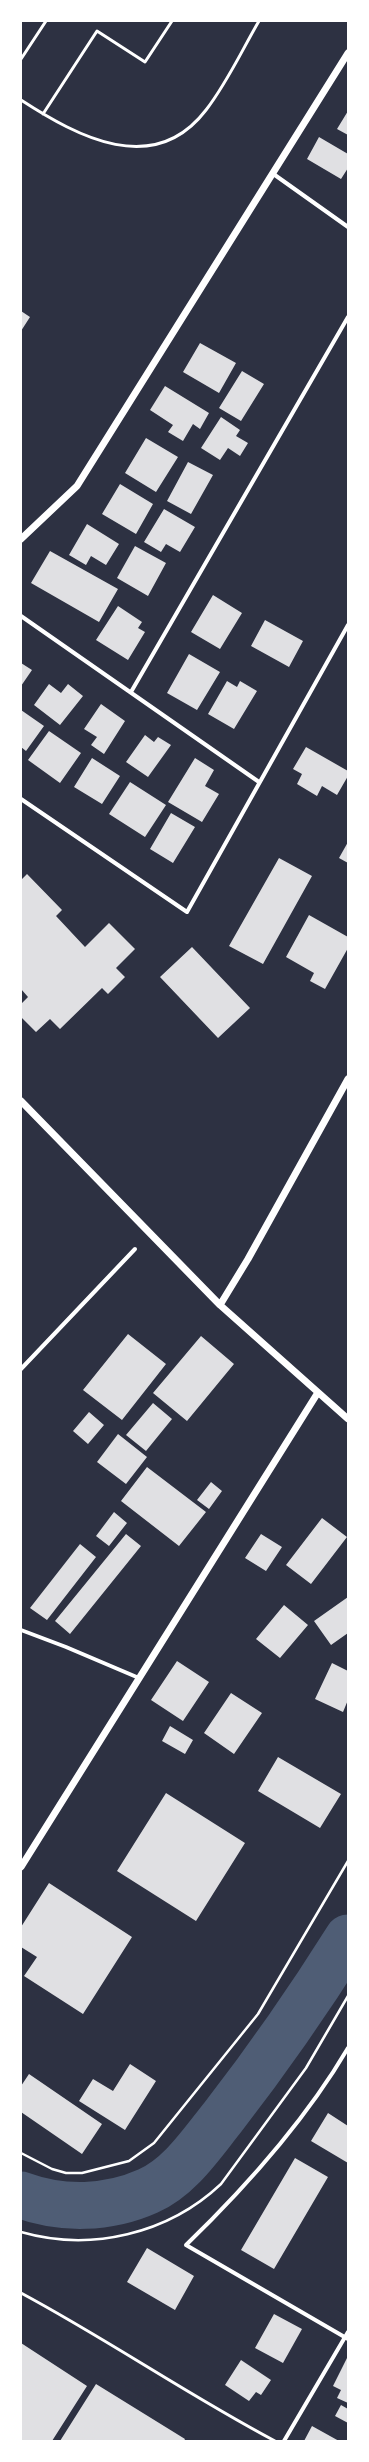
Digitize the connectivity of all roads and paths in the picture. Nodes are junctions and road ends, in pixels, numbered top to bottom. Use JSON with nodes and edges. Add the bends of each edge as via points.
{"nodes":[{"id":1,"x":46,"y":21,"type":"edge"},
{"id":2,"x":172,"y":21,"type":"edge"},
{"id":3,"x":260,"y":21,"type":"edge"},
{"id":4,"x":348,"y":52,"type":"edge"},
{"id":5,"x":21,"y":59,"type":"edge"},
{"id":6,"x":21,"y":100,"type":"edge"},
{"id":7,"x":43,"y":114,"type":"junction"},
{"id":8,"x":272,"y":173,"type":"junction"},
{"id":9,"x":348,"y":227,"type":"edge"},
{"id":10,"x":348,"y":317,"type":"edge"},
{"id":11,"x":21,"y":539,"type":"edge"},
{"id":12,"x":21,"y":616,"type":"edge"},
{"id":13,"x":348,"y":625,"type":"edge"},
{"id":14,"x":130,"y":692,"type":"junction"},
{"id":15,"x":259,"y":782,"type":"junction"},
{"id":16,"x":21,"y":799,"type":"edge"},
{"id":17,"x":348,"y":1079,"type":"edge"},
{"id":18,"x":21,"y":1101,"type":"edge"},
{"id":19,"x":135,"y":1249,"type":"dead end"},
{"id":20,"x":220,"y":1305,"type":"junction"},
{"id":21,"x":21,"y":1369,"type":"edge"},
{"id":22,"x":318,"y":1394,"type":"junction"},
{"id":23,"x":348,"y":1419,"type":"edge"},
{"id":24,"x":21,"y":1630,"type":"edge"},
{"id":25,"x":140,"y":1678,"type":"junction"},
{"id":26,"x":348,"y":1861,"type":"edge"},
{"id":27,"x":21,"y":1867,"type":"edge"},
{"id":28,"x":348,"y":1996,"type":"edge"},
{"id":29,"x":348,"y":2048,"type":"edge"},
{"id":30,"x":21,"y":2153,"type":"edge"},
{"id":31,"x":21,"y":2232,"type":"edge"},
{"id":32,"x":21,"y":2293,"type":"edge"},
{"id":33,"x":348,"y":2332,"type":"edge"},
{"id":34,"x":346,"y":2338,"type":"edge"},
{"id":35,"x":275,"y":2441,"type":"edge"},
{"id":36,"x":284,"y":2441,"type":"edge"}],
"edges":[{"from":1,"to":5,"type":"lane"},
{"from":2,"to":7,"type":"lane","via":[[145,62],[97,31]]},
{"from":3,"to":7,"type":"lane","via":[[206,110],[176,138],[156,146],[137,148],[112,144],[91,139]]},
{"from":4,"to":8,"type":"street"},
{"from":6,"to":7,"type":"lane"},
{"from":8,"to":9,"type":"street"},
{"from":8,"to":11,"type":"street","via":[[77,486]]},
{"from":10,"to":14,"type":"street"},
{"from":12,"to":14,"type":"street"},
{"from":13,"to":15,"type":"street"},
{"from":14,"to":15,"type":"street"},
{"from":15,"to":16,"type":"street","via":[[187,912]]},
{"from":17,"to":20,"type":"street"},
{"from":18,"to":20,"type":"street"},
{"from":19,"to":21,"type":"street"},
{"from":20,"to":22,"type":"street"},
{"from":22,"to":23,"type":"street"},
{"from":22,"to":25,"type":"street"},
{"from":24,"to":25,"type":"street"},
{"from":25,"to":27,"type":"street"},
{"from":26,"to":30,"type":"path","via":[[258,2014],[154,2144],[129,2161],[82,2173],[66,2173],[52,2169]]},
{"from":28,"to":31,"type":"path","via":[[306,2068],[221,2184],[207,2196],[176,2215],[121,2237],[74,2241]]},
{"from":29,"to":34,"type":"street","via":[[328,2083],[239,2193],[186,2245]]},
{"from":32,"to":35,"type":"lane","via":[[71,2319],[231,2418]]},
{"from":33,"to":34,"type":"street"},
{"from":34,"to":36,"type":"street"}]}
